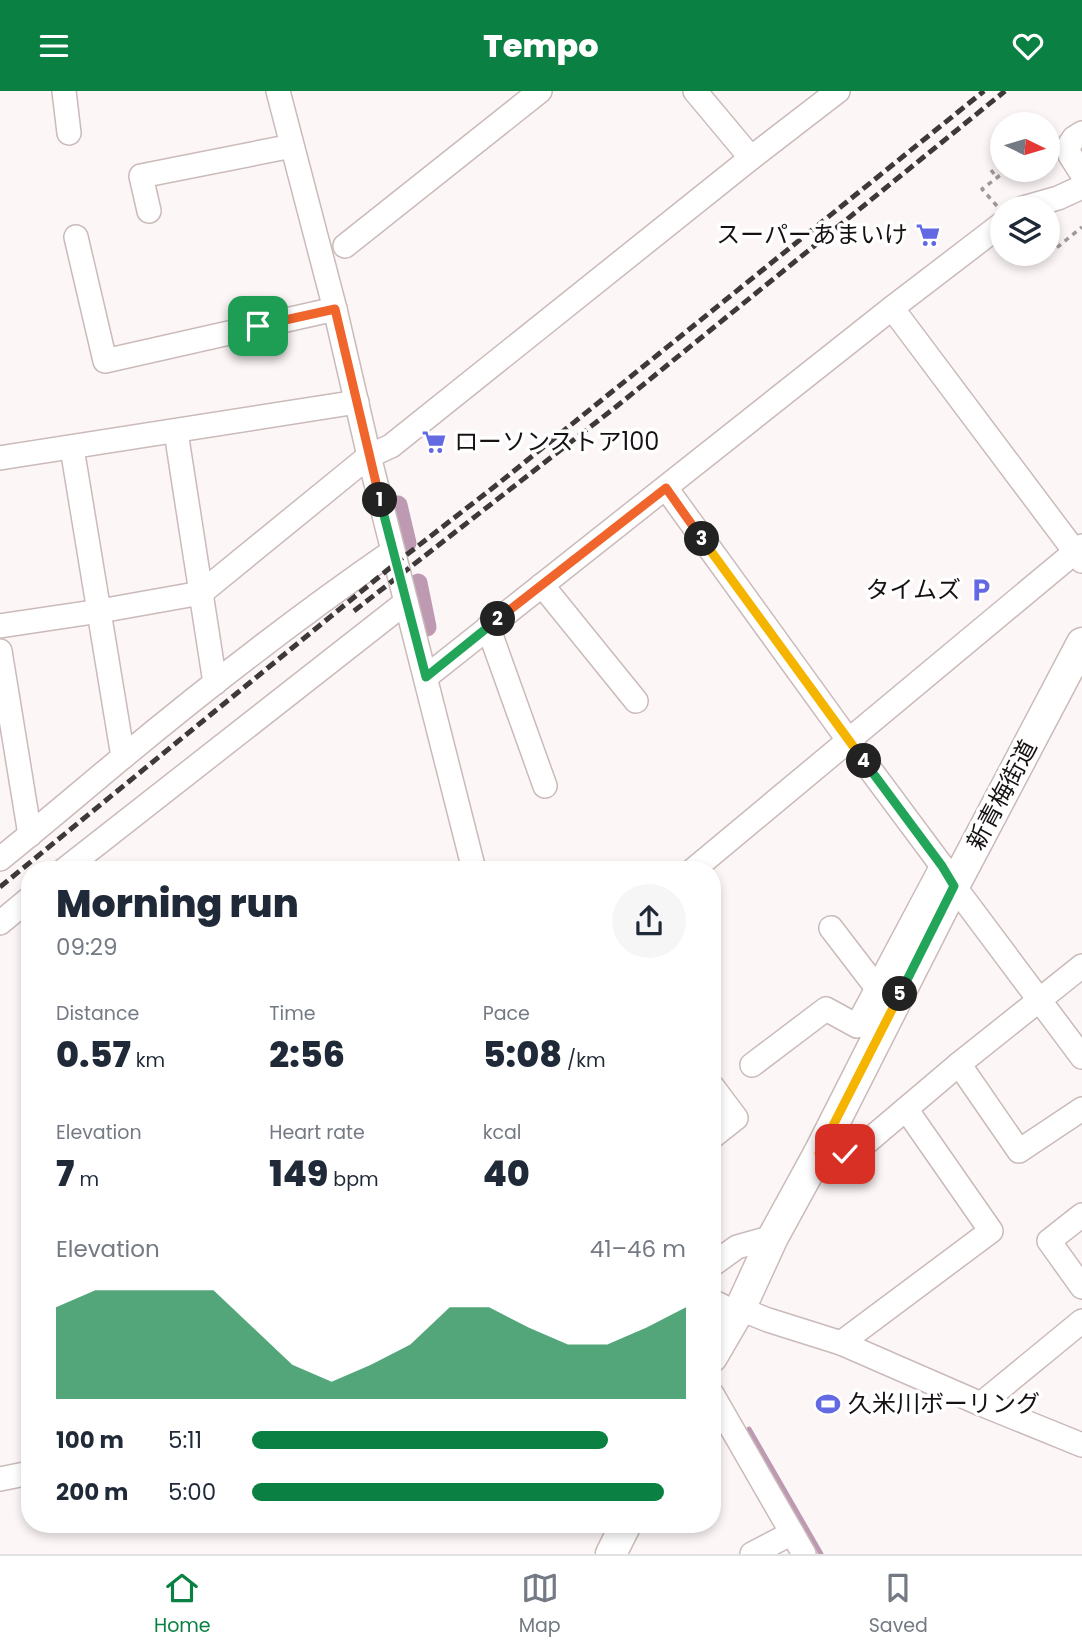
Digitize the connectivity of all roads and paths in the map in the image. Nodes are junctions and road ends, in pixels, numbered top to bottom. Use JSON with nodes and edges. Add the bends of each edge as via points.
{"nodes":[{"id":1,"x":64,"y":91,"type":"edge"},
{"id":2,"x":278,"y":91,"type":"edge"},
{"id":3,"x":540,"y":91,"type":"edge"},
{"id":4,"x":695,"y":91,"type":"edge"},
{"id":5,"x":838,"y":91,"type":"edge"},
{"id":6,"x":69,"y":133,"type":"dead end"},
{"id":7,"x":1082,"y":133,"type":"edge"},
{"id":8,"x":292,"y":146,"type":"junction"},
{"id":9,"x":751,"y":158,"type":"junction"},
{"id":10,"x":1082,"y":176,"type":"edge"},
{"id":11,"x":992,"y":182,"type":"edge"},
{"id":12,"x":1060,"y":196,"type":"edge"},
{"id":13,"x":990,"y":198,"type":"edge"},
{"id":14,"x":149,"y":211,"type":"dead end"},
{"id":15,"x":1082,"y":227,"type":"edge"},
{"id":16,"x":990,"y":233,"type":"edge"},
{"id":17,"x":76,"y":237,"type":"dead end"},
{"id":18,"x":1060,"y":245,"type":"edge"},
{"id":19,"x":345,"y":246,"type":"dead end"},
{"id":20,"x":892,"y":308,"type":"junction"},
{"id":21,"x":335,"y":309,"type":"junction"},
{"id":22,"x":357,"y":402,"type":"junction"},
{"id":23,"x":176,"y":432,"type":"junction"},
{"id":24,"x":72,"y":448,"type":"junction"},
{"id":25,"x":369,"y":456,"type":"junction"},
{"id":26,"x":0,"y":458,"type":"edge"},
{"id":27,"x":666,"y":488,"type":"junction"},
{"id":28,"x":393,"y":551,"type":"junction"},
{"id":29,"x":1080,"y":553,"type":"edge"},
{"id":30,"x":542,"y":585,"type":"junction"},
{"id":31,"x":201,"y":593,"type":"junction"},
{"id":32,"x":406,"y":602,"type":"junction"},
{"id":33,"x":100,"y":611,"type":"junction"},
{"id":34,"x":0,"y":626,"type":"edge"},
{"id":35,"x":488,"y":627,"type":"junction"},
{"id":36,"x":1082,"y":643,"type":"edge"},
{"id":37,"x":0,"y":651,"type":"edge"},
{"id":38,"x":426,"y":677,"type":"junction"},
{"id":39,"x":215,"y":683,"type":"junction"},
{"id":40,"x":636,"y":701,"type":"dead end"},
{"id":41,"x":849,"y":741,"type":"junction"},
{"id":42,"x":122,"y":757,"type":"junction"},
{"id":43,"x":545,"y":786,"type":"dead end"},
{"id":44,"x":30,"y":835,"type":"junction"},
{"id":45,"x":0,"y":859,"type":"edge"},
{"id":46,"x":88,"y":861,"type":"edge"},
{"id":47,"x":472,"y":861,"type":"edge"},
{"id":48,"x":704,"y":861,"type":"edge"},
{"id":49,"x":948,"y":876,"type":"junction"},
{"id":50,"x":21,"y":910,"type":"edge"},
{"id":51,"x":0,"y":923,"type":"edge"},
{"id":52,"x":831,"y":928,"type":"dead end"},
{"id":53,"x":1082,"y":966,"type":"edge"},
{"id":54,"x":877,"y":988,"type":"junction"},
{"id":55,"x":1040,"y":1000,"type":"junction"},
{"id":56,"x":1082,"y":1057,"type":"edge"},
{"id":57,"x":959,"y":1064,"type":"junction"},
{"id":58,"x":752,"y":1065,"type":"dead end"},
{"id":59,"x":721,"y":1098,"type":"edge"},
{"id":60,"x":906,"y":1109,"type":"junction"},
{"id":61,"x":1082,"y":1109,"type":"edge"},
{"id":62,"x":721,"y":1130,"type":"edge"},
{"id":63,"x":819,"y":1153,"type":"junction"},
{"id":64,"x":1082,"y":1215,"type":"edge"},
{"id":65,"x":773,"y":1237,"type":"junction"},
{"id":66,"x":721,"y":1259,"type":"edge"},
{"id":67,"x":1082,"y":1287,"type":"edge"},
{"id":68,"x":730,"y":1308,"type":"edge"},
{"id":69,"x":1082,"y":1321,"type":"edge"},
{"id":70,"x":721,"y":1332,"type":"edge"},
{"id":71,"x":842,"y":1343,"type":"junction"},
{"id":72,"x":981,"y":1404,"type":"junction"},
{"id":73,"x":721,"y":1410,"type":"edge"},
{"id":74,"x":1082,"y":1445,"type":"edge"},
{"id":75,"x":21,"y":1475,"type":"edge"},
{"id":76,"x":0,"y":1479,"type":"edge"},
{"id":77,"x":622,"y":1533,"type":"edge"},
{"id":78,"x":792,"y":1533,"type":"junction"},
{"id":79,"x":611,"y":1554,"type":"edge"},
{"id":80,"x":752,"y":1554,"type":"edge"},
{"id":81,"x":804,"y":1554,"type":"edge"}],
"edges":[{"from":1,"to":6,"type":"street"},
{"from":2,"to":8,"type":"street"},
{"from":3,"to":19,"type":"street"},
{"from":4,"to":9,"type":"street"},
{"from":5,"to":9,"type":"street"},
{"from":7,"to":10,"type":"street","via":[[1068,147]]},
{"from":8,"to":14,"type":"street","via":[[141,176]]},
{"from":8,"to":21,"type":"street"},
{"from":9,"to":25,"type":"street","via":[[391,446]]},
{"from":10,"to":12,"type":"street"},
{"from":11,"to":13,"type":"path","via":[[982,189]]},
{"from":15,"to":18,"type":"path"},
{"from":16,"to":20,"type":"street"},
{"from":17,"to":21,"type":"street","via":[[105,361]]},
{"from":20,"to":27,"type":"street"},
{"from":20,"to":29,"type":"street"},
{"from":21,"to":22,"type":"street"},
{"from":22,"to":23,"type":"street"},
{"from":22,"to":25,"type":"street"},
{"from":23,"to":24,"type":"street"},
{"from":23,"to":31,"type":"street"},
{"from":24,"to":26,"type":"street"},
{"from":24,"to":33,"type":"street"},
{"from":25,"to":28,"type":"street"},
{"from":25,"to":31,"type":"street"},
{"from":27,"to":30,"type":"street"},
{"from":27,"to":41,"type":"street"},
{"from":28,"to":32,"type":"street"},
{"from":28,"to":39,"type":"street"},
{"from":29,"to":41,"type":"street"},
{"from":30,"to":35,"type":"street"},
{"from":30,"to":40,"type":"street"},
{"from":31,"to":33,"type":"street"},
{"from":31,"to":39,"type":"street"},
{"from":32,"to":38,"type":"street"},
{"from":32,"to":46,"type":"street"},
{"from":33,"to":34,"type":"street"},
{"from":33,"to":42,"type":"street"},
{"from":35,"to":38,"type":"street"},
{"from":35,"to":43,"type":"street"},
{"from":36,"to":49,"type":"main road","name":"新青梅街道"},
{"from":37,"to":44,"type":"street"},
{"from":38,"to":47,"type":"street"},
{"from":39,"to":42,"type":"street"},
{"from":41,"to":48,"type":"street"},
{"from":41,"to":49,"type":"street"},
{"from":42,"to":44,"type":"street"},
{"from":44,"to":45,"type":"street"},
{"from":49,"to":54,"type":"street"},
{"from":49,"to":55,"type":"street"},
{"from":49,"to":63,"type":"main road","name":"新青梅街道"},
{"from":50,"to":51,"type":"street"},
{"from":52,"to":54,"type":"street"},
{"from":53,"to":55,"type":"street"},
{"from":54,"to":58,"type":"street","via":[[857,1026],[826,1009]]},
{"from":55,"to":56,"type":"street"},
{"from":55,"to":57,"type":"street"},
{"from":57,"to":60,"type":"street"},
{"from":57,"to":61,"type":"street","via":[[1019,1151]]},
{"from":59,"to":62,"type":"street","via":[[736,1118]]},
{"from":60,"to":63,"type":"street","via":[[861,1147],[845,1154]]},
{"from":60,"to":71,"type":"street","via":[[991,1231]]},
{"from":63,"to":65,"type":"main road","name":"新青梅街道"},
{"from":64,"to":67,"type":"street","via":[[1049,1241]]},
{"from":65,"to":66,"type":"street","via":[[737,1247]]},
{"from":65,"to":68,"type":"main road","name":"新青梅街道"},
{"from":68,"to":70,"type":"main road","name":"新青梅街道"},
{"from":68,"to":71,"type":"street"},
{"from":69,"to":72,"type":"street"},
{"from":71,"to":72,"type":"street"},
{"from":72,"to":74,"type":"street"},
{"from":73,"to":78,"type":"street"},
{"from":75,"to":76,"type":"street"},
{"from":77,"to":79,"type":"main road"},
{"from":78,"to":80,"type":"street"},
{"from":78,"to":81,"type":"street"}]}
